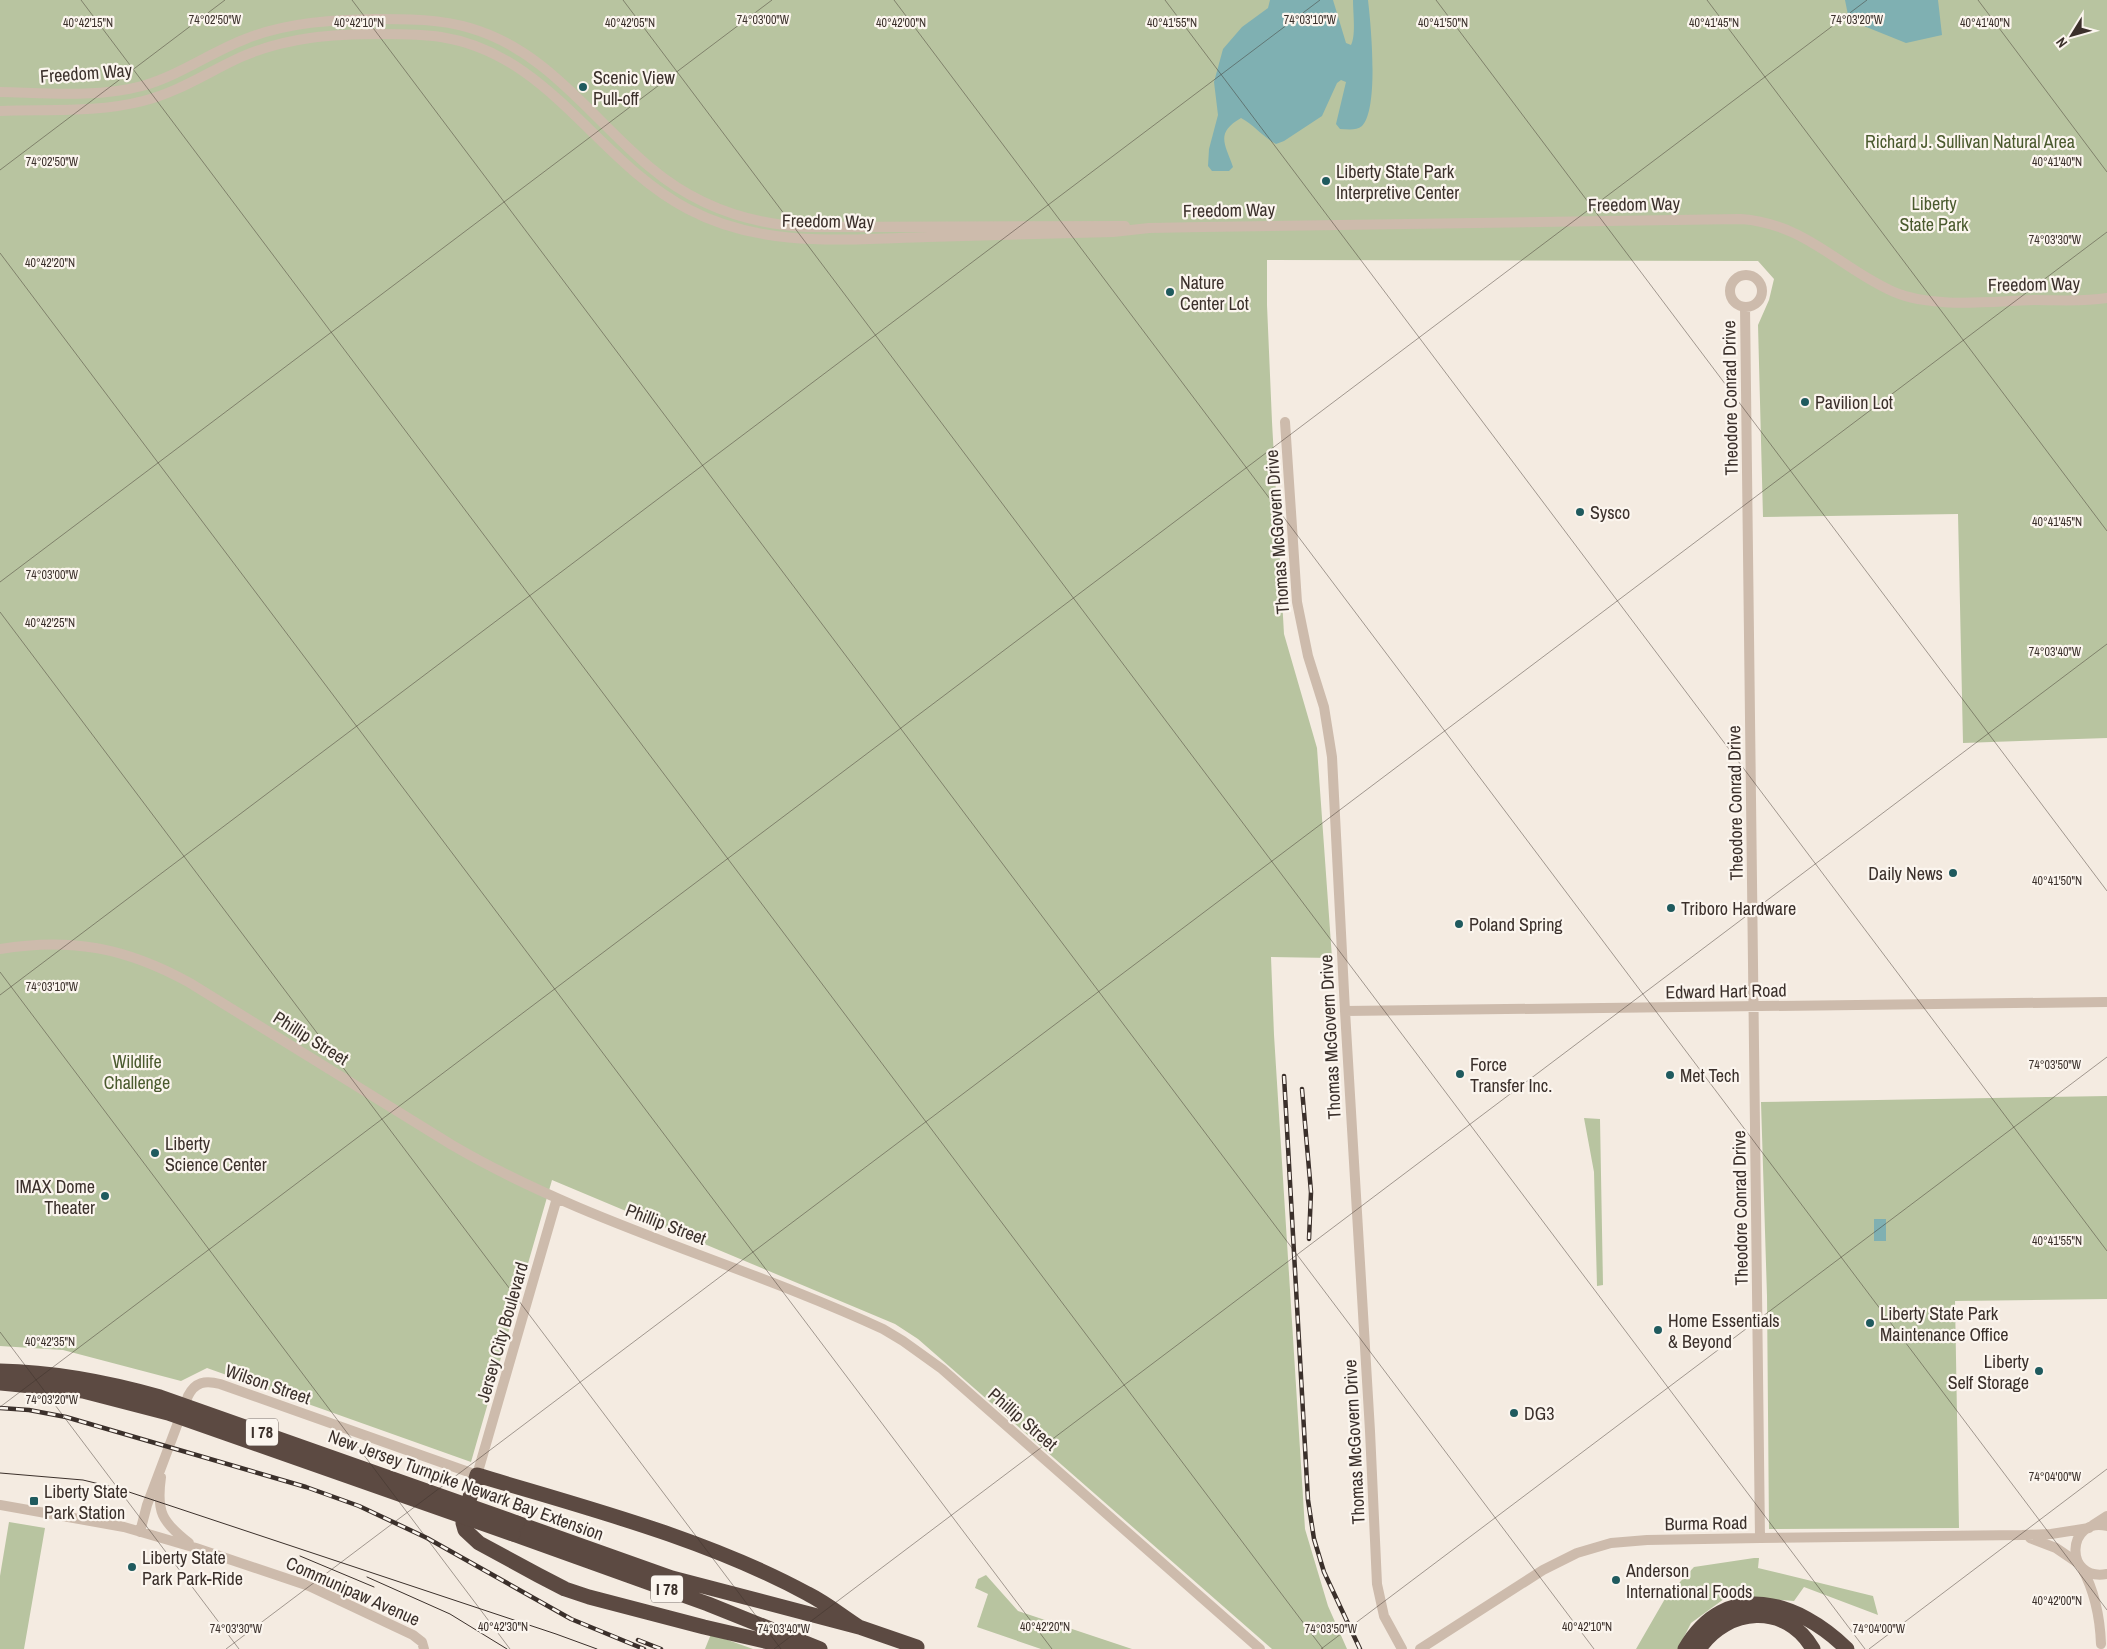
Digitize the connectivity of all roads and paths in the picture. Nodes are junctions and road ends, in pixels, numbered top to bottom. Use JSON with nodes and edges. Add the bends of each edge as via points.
{"nodes":[{"id":1,"x":0,"y":92,"type":"edge"},
{"id":2,"x":0,"y":111,"type":"edge"},
{"id":3,"x":607,"y":126,"type":"junction"},
{"id":4,"x":597,"y":137,"type":"junction"},
{"id":5,"x":1149,"y":228,"type":"junction"},
{"id":6,"x":2105,"y":299,"type":"edge"},
{"id":7,"x":1745,"y":307,"type":"dead end"},
{"id":8,"x":1285,"y":422,"type":"dead end"},
{"id":9,"x":0,"y":949,"type":"edge"},
{"id":10,"x":2107,"y":1002,"type":"edge"},
{"id":11,"x":1754,"y":1006,"type":"junction"},
{"id":12,"x":1345,"y":1011,"type":"junction"},
{"id":13,"x":557,"y":1198,"type":"junction"},
{"id":14,"x":0,"y":1371,"type":"edge"},
{"id":15,"x":0,"y":1383,"type":"edge"},
{"id":16,"x":163,"y":1461,"type":"junction"},
{"id":17,"x":477,"y":1475,"type":"junction"},
{"id":18,"x":0,"y":1506,"type":"edge"},
{"id":19,"x":2107,"y":1516,"type":"edge"},
{"id":20,"x":2107,"y":1526,"type":"edge"},
{"id":21,"x":2090,"y":1527,"type":"junction"},
{"id":22,"x":515,"y":1529,"type":"junction"},
{"id":23,"x":140,"y":1532,"type":"junction"},
{"id":24,"x":2022,"y":1535,"type":"junction"},
{"id":25,"x":1760,"y":1538,"type":"junction"},
{"id":26,"x":196,"y":1548,"type":"junction"},
{"id":27,"x":2080,"y":1565,"type":"junction"},
{"id":28,"x":2107,"y":1574,"type":"edge"},
{"id":29,"x":2107,"y":1621,"type":"edge"},
{"id":30,"x":859,"y":1627,"type":"junction"},
{"id":31,"x":2100,"y":1646,"type":"edge"},
{"id":32,"x":917,"y":1647,"type":"dead end"},
{"id":33,"x":424,"y":1649,"type":"edge"},
{"id":34,"x":799,"y":1649,"type":"edge"},
{"id":35,"x":820,"y":1649,"type":"edge"},
{"id":36,"x":1260,"y":1649,"type":"edge"},
{"id":37,"x":1402,"y":1649,"type":"edge"},
{"id":38,"x":1420,"y":1649,"type":"edge"},
{"id":39,"x":1685,"y":1649,"type":"edge"},
{"id":40,"x":1699,"y":1649,"type":"edge"},
{"id":41,"x":1813,"y":1649,"type":"edge"},
{"id":42,"x":1847,"y":1649,"type":"edge"}],
"edges":[{"from":1,"to":3,"type":"street","name":"Freedom Way","via":[[90,93],[129,89],[168,77],[238,42],[280,28],[318,21],[417,19],[471,28],[516,48],[556,77]]},
{"from":2,"to":4,"type":"street","name":"Freedom Way","via":[[110,106],[145,101],[189,84],[247,54],[298,39],[340,34],[417,34],[468,43],[505,58],[544,86]]},
{"from":3,"to":4,"type":"street"},
{"from":3,"to":5,"type":"street","name":"Freedom Way","via":[[652,169],[678,188],[723,210],[765,222],[806,227],[1112,225]]},
{"from":4,"to":5,"type":"street","name":"Freedom Way","via":[[634,172],[672,200],[714,221],[758,235],[836,240],[1113,232]]},
{"from":5,"to":6,"type":"street","name":"Freedom Way","via":[[1751,220],[1798,234],[1886,288],[1908,296],[1959,302]]},
{"from":7,"to":11,"type":"street","name":"Theodore Conrad Drive"},
{"from":8,"to":12,"type":"street","name":"Thomas McGovern Drive","via":[[1297,602],[1308,656],[1324,707],[1332,757]]},
{"from":9,"to":13,"type":"street","name":"Phillip Street","via":[[41,943],[79,944],[112,950],[154,964],[213,996],[472,1157]]},
{"from":10,"to":11,"type":"street","name":"Edward Hart Road"},
{"from":11,"to":12,"type":"street","name":"Edward Hart Road"},
{"from":11,"to":25,"type":"street","name":"Theodore Conrad Drive"},
{"from":12,"to":37,"type":"street","name":"Thomas McGovern Drive","via":[[1377,1584],[1384,1616]]},
{"from":13,"to":17,"type":"street","name":"Jersey City Boulevard"},
{"from":13,"to":36,"type":"street","name":"Phillip Street","via":[[862,1319],[904,1341],[942,1369]]},
{"from":14,"to":22,"type":"highway","name":"New Jersey Turnpike Newark Bay Extension","number":"I 78","bridge":true,"via":[[76,1378],[160,1397]]},
{"from":15,"to":22,"type":"highway","name":"New Jersey Turnpike Newark Bay Extension","number":"I 78","bridge":true,"via":[[84,1391],[152,1408]]},
{"from":16,"to":17,"type":"street","name":"Wilson Street","via":[[190,1391],[196,1384],[210,1382]]},
{"from":16,"to":23,"type":"street","name":"Wilson Street"},
{"from":16,"to":26,"type":"street","via":[[159,1495],[161,1514],[170,1527]]},
{"from":17,"to":30,"type":"highway","via":[[646,1527],[742,1563],[810,1595]]},
{"from":17,"to":34,"type":"highway","via":[[464,1516],[465,1530],[479,1543],[538,1575],[589,1597]]},
{"from":18,"to":23,"type":"street","name":"Communipaw Avenue"},
{"from":19,"to":21,"type":"street"},
{"from":20,"to":21,"type":"street","name":"Burma Road"},
{"from":21,"to":24,"type":"street","name":"Burma Road"},
{"from":21,"to":27,"type":"street","via":[[2076,1544]]},
{"from":22,"to":30,"type":"highway","name":"New Jersey Turnpike Newark Bay Extension","number":"I 78","via":[[672,1578]]},
{"from":22,"to":35,"type":"highway","name":"New Jersey Turnpike Newark Bay Extension","number":"I 78"},
{"from":23,"to":26,"type":"street","name":"Communipaw Avenue"},
{"from":24,"to":25,"type":"street","name":"Burma Road"},
{"from":24,"to":27,"type":"street","name":"Burma Road","via":[[2056,1548]]},
{"from":25,"to":38,"type":"street","name":"Burma Road","via":[[1622,1541],[1589,1549],[1566,1557],[1537,1574]]},
{"from":26,"to":33,"type":"street","name":"Communipaw Avenue","via":[[328,1594],[416,1637]]},
{"from":27,"to":28,"type":"street","via":[[2095,1575]]},
{"from":27,"to":31,"type":"street","via":[[2097,1607]]},
{"from":29,"to":31,"type":"street"},
{"from":30,"to":32,"type":"highway","name":"New Jersey Turnpike Newark Bay Extension","number":"I 78"},
{"from":39,"to":42,"type":"highway","via":[[1701,1626],[1717,1614],[1736,1606],[1755,1604],[1776,1606],[1804,1617]]},
{"from":40,"to":41,"type":"highway","via":[[1723,1624],[1756,1616],[1790,1625]]}]}
